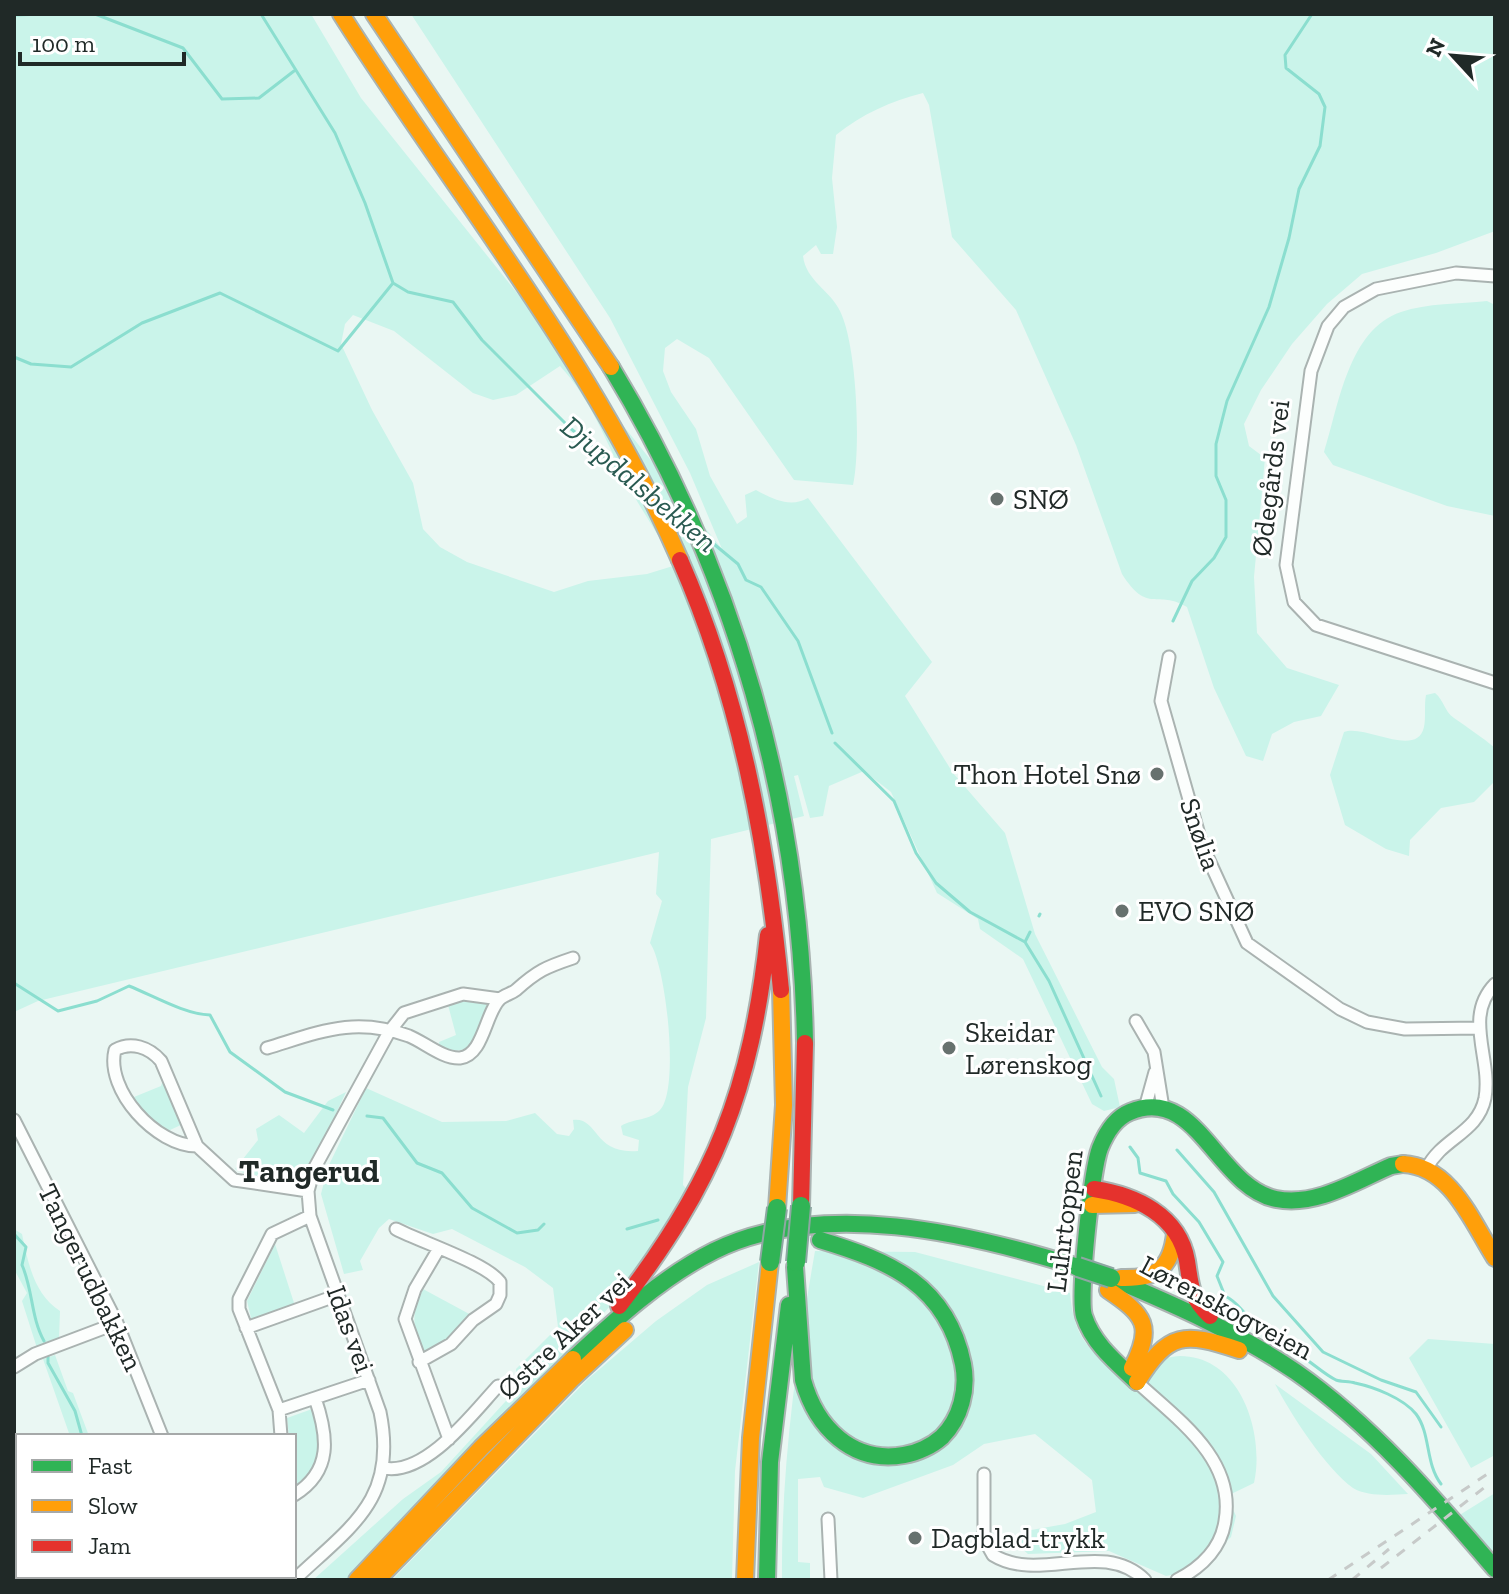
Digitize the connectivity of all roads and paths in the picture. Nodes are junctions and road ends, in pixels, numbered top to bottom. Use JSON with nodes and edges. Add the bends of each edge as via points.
{"nodes":[{"id":1,"x":341,"y":14,"type":"edge"},
{"id":2,"x":374,"y":14,"type":"edge"},
{"id":3,"x":1495,"y":276,"type":"edge"},
{"id":4,"x":1169,"y":657,"type":"dead end"},
{"id":5,"x":1495,"y":683,"type":"edge"},
{"id":6,"x":771,"y":899,"type":"junction"},
{"id":7,"x":573,"y":958,"type":"dead end"},
{"id":8,"x":1495,"y":984,"type":"edge"},
{"id":9,"x":500,"y":999,"type":"junction"},
{"id":10,"x":1136,"y":1021,"type":"dead end"},
{"id":11,"x":1479,"y":1028,"type":"junction"},
{"id":12,"x":389,"y":1032,"type":"junction"},
{"id":13,"x":267,"y":1048,"type":"dead end"},
{"id":14,"x":1157,"y":1067,"type":"junction"},
{"id":15,"x":1154,"y":1108,"type":"junction"},
{"id":16,"x":14,"y":1120,"type":"edge"},
{"id":17,"x":197,"y":1146,"type":"junction"},
{"id":18,"x":1427,"y":1168,"type":"junction"},
{"id":19,"x":308,"y":1191,"type":"junction"},
{"id":20,"x":1093,"y":1197,"type":"junction"},
{"id":21,"x":310,"y":1216,"type":"junction"},
{"id":22,"x":861,"y":1227,"type":"joint"},
{"id":23,"x":396,"y":1229,"type":"dead end"},
{"id":24,"x":1175,"y":1234,"type":"junction"},
{"id":25,"x":877,"y":1237,"type":"joint"},
{"id":26,"x":820,"y":1240,"type":"junction"},
{"id":27,"x":438,"y":1250,"type":"junction"},
{"id":28,"x":1495,"y":1258,"type":"edge"},
{"id":29,"x":795,"y":1265,"type":"junction"},
{"id":30,"x":1060,"y":1267,"type":"junction"},
{"id":31,"x":1110,"y":1284,"type":"junction"},
{"id":32,"x":338,"y":1295,"type":"junction"},
{"id":33,"x":117,"y":1323,"type":"junction"},
{"id":34,"x":246,"y":1328,"type":"junction"},
{"id":35,"x":586,"y":1345,"type":"junction"},
{"id":36,"x":1241,"y":1345,"type":"junction"},
{"id":37,"x":419,"y":1362,"type":"junction"},
{"id":38,"x":14,"y":1367,"type":"edge"},
{"id":39,"x":1133,"y":1378,"type":"junction"},
{"id":40,"x":369,"y":1380,"type":"junction"},
{"id":41,"x":498,"y":1386,"type":"dead end"},
{"id":42,"x":315,"y":1398,"type":"junction"},
{"id":43,"x":279,"y":1410,"type":"junction"},
{"id":44,"x":161,"y":1434,"type":"edge"},
{"id":45,"x":281,"y":1434,"type":"edge"},
{"id":46,"x":449,"y":1439,"type":"junction"},
{"id":47,"x":384,"y":1468,"type":"junction"},
{"id":48,"x":984,"y":1474,"type":"dead end"},
{"id":49,"x":296,"y":1493,"type":"edge"},
{"id":50,"x":828,"y":1519,"type":"dead end"},
{"id":51,"x":1495,"y":1569,"type":"edge"},
{"id":52,"x":294,"y":1580,"type":"edge"},
{"id":53,"x":357,"y":1580,"type":"edge"},
{"id":54,"x":377,"y":1580,"type":"edge"},
{"id":55,"x":745,"y":1580,"type":"edge"},
{"id":56,"x":767,"y":1580,"type":"edge"},
{"id":57,"x":831,"y":1580,"type":"edge"},
{"id":58,"x":1145,"y":1580,"type":"edge"},
{"id":59,"x":1177,"y":1580,"type":"edge"},
{"id":60,"x":1489,"y":1580,"type":"edge"}],
"edges":[{"from":1,"to":6,"type":"main road","via":[[564,342],[649,491],[722,677],[752,787]]},
{"from":2,"to":29,"type":"main road","bridge":true,"via":[[629,396],[678,490],[727,605],[773,758],[799,909],[808,1067]]},
{"from":3,"to":5,"type":"street","name":"Ødegårds vei","via":[[1456,273],[1376,289],[1344,307],[1328,326],[1311,371],[1286,565],[1294,602],[1316,625]]},
{"from":4,"to":11,"type":"street","name":"Snølia","via":[[1161,701],[1202,845],[1247,943],[1367,1022],[1405,1029]]},
{"from":6,"to":35,"type":"main road","via":[[760,1019],[727,1135],[675,1232]]},
{"from":6,"to":55,"type":"main road","bridge":true,"via":[[785,1069],[777,1208],[751,1438]]},
{"from":7,"to":9,"type":"street","via":[[542,968]]},
{"from":8,"to":11,"type":"street","via":[[1480,1005]]},
{"from":9,"to":12,"type":"street","via":[[463,994],[404,1013]]},
{"from":9,"to":12,"type":"street","via":[[473,1051],[462,1058]]},
{"from":10,"to":14,"type":"street","via":[[1151,1044]]},
{"from":11,"to":18,"type":"street","via":[[1486,1083],[1482,1110],[1473,1125],[1440,1148]]},
{"from":12,"to":13,"type":"street","via":[[362,1024],[339,1025]]},
{"from":12,"to":19,"type":"street","name":"Idas vei","via":[[326,1145]]},
{"from":14,"to":15,"type":"street"},
{"from":14,"to":15,"type":"street"},
{"from":15,"to":18,"type":"main road","via":[[1193,1124],[1242,1183],[1275,1199],[1324,1196],[1391,1166]]},
{"from":15,"to":20,"type":"main road","name":"Luhrtoppen","via":[[1120,1118],[1107,1131],[1097,1156]]},
{"from":16,"to":33,"type":"street","name":"Tangerudbakken"},
{"from":17,"to":17,"type":"street","via":[[168,1139],[139,1118],[114,1068],[115,1050],[140,1047],[161,1061]]},
{"from":17,"to":19,"type":"street","via":[[234,1180]]},
{"from":18,"to":28,"type":"main road","via":[[1446,1182]]},
{"from":19,"to":21,"type":"street","name":"Idas vei"},
{"from":20,"to":24,"type":"main road","via":[[1143,1204],[1158,1212]]},
{"from":20,"to":39,"type":"main road","name":"Luhrtoppen","via":[[1082,1312],[1096,1342]]},
{"from":21,"to":32,"type":"street","name":"Idas vei"},
{"from":21,"to":34,"type":"street","via":[[272,1234],[239,1299]]},
{"from":22,"to":30,"type":"main road","name":"Lørenskogveien","via":[[968,1239]]},
{"from":22,"to":35,"type":"main road","name":"Østre Aker vei","via":[[788,1230],[714,1251],[657,1287]]},
{"from":23,"to":27,"type":"street"},
{"from":24,"to":31,"type":"main road","via":[[1173,1258],[1158,1274]]},
{"from":24,"to":36,"type":"main road","via":[[1184,1250],[1191,1298]]},
{"from":25,"to":26,"type":"main road","name":"Østre Aker vei"},
{"from":25,"to":30,"type":"main road","name":"Lørenskogveien"},
{"from":26,"to":29,"type":"main road","via":[[865,1253],[900,1271],[925,1290],[945,1316],[959,1342],[966,1380],[958,1413],[940,1439],[910,1456],[876,1458],[851,1449],[824,1426],[803,1379]]},
{"from":26,"to":54,"type":"main road","name":"Østre Aker vei","via":[[735,1256],[659,1301],[580,1371]]},
{"from":27,"to":37,"type":"street","via":[[408,1305],[407,1331]]},
{"from":27,"to":37,"type":"street","via":[[484,1267],[500,1282],[500,1295],[451,1344]]},
{"from":29,"to":56,"type":"main road","via":[[770,1462]]},
{"from":30,"to":31,"type":"main road","name":"Lørenskogveien","bridge":true},
{"from":31,"to":36,"type":"main road","name":"Lørenskogveien"},
{"from":31,"to":39,"type":"main road","via":[[1139,1310],[1146,1324]]},
{"from":32,"to":34,"type":"street"},
{"from":32,"to":40,"type":"street","name":"Idas vei"},
{"from":33,"to":38,"type":"street"},
{"from":33,"to":44,"type":"street","name":"Tangerudbakken"},
{"from":34,"to":43,"type":"street"},
{"from":35,"to":53,"type":"main road","name":"Østre Aker vei"},
{"from":36,"to":39,"type":"main road","via":[[1175,1336]]},
{"from":36,"to":51,"type":"main road","name":"Lørenskogveien","via":[[1318,1389],[1384,1447]]},
{"from":36,"to":60,"type":"main road","name":"Lørenskogveien","via":[[1373,1446],[1448,1524]]},
{"from":37,"to":46,"type":"street"},
{"from":39,"to":59,"type":"street","via":[[1208,1452],[1227,1496],[1218,1544],[1197,1570]]},
{"from":40,"to":42,"type":"street"},
{"from":40,"to":47,"type":"street","name":"Idas vei","via":[[385,1435]]},
{"from":41,"to":46,"type":"street"},
{"from":42,"to":43,"type":"street"},
{"from":42,"to":49,"type":"street","via":[[327,1446],[317,1476]]},
{"from":43,"to":45,"type":"street"},
{"from":46,"to":47,"type":"street","via":[[409,1467]]},
{"from":47,"to":52,"type":"street","name":"Idas vei","via":[[358,1520]]},
{"from":48,"to":58,"type":"street","via":[[984,1539],[993,1555],[1019,1565],[1109,1561],[1133,1569]]},
{"from":50,"to":57,"type":"street"}]}
